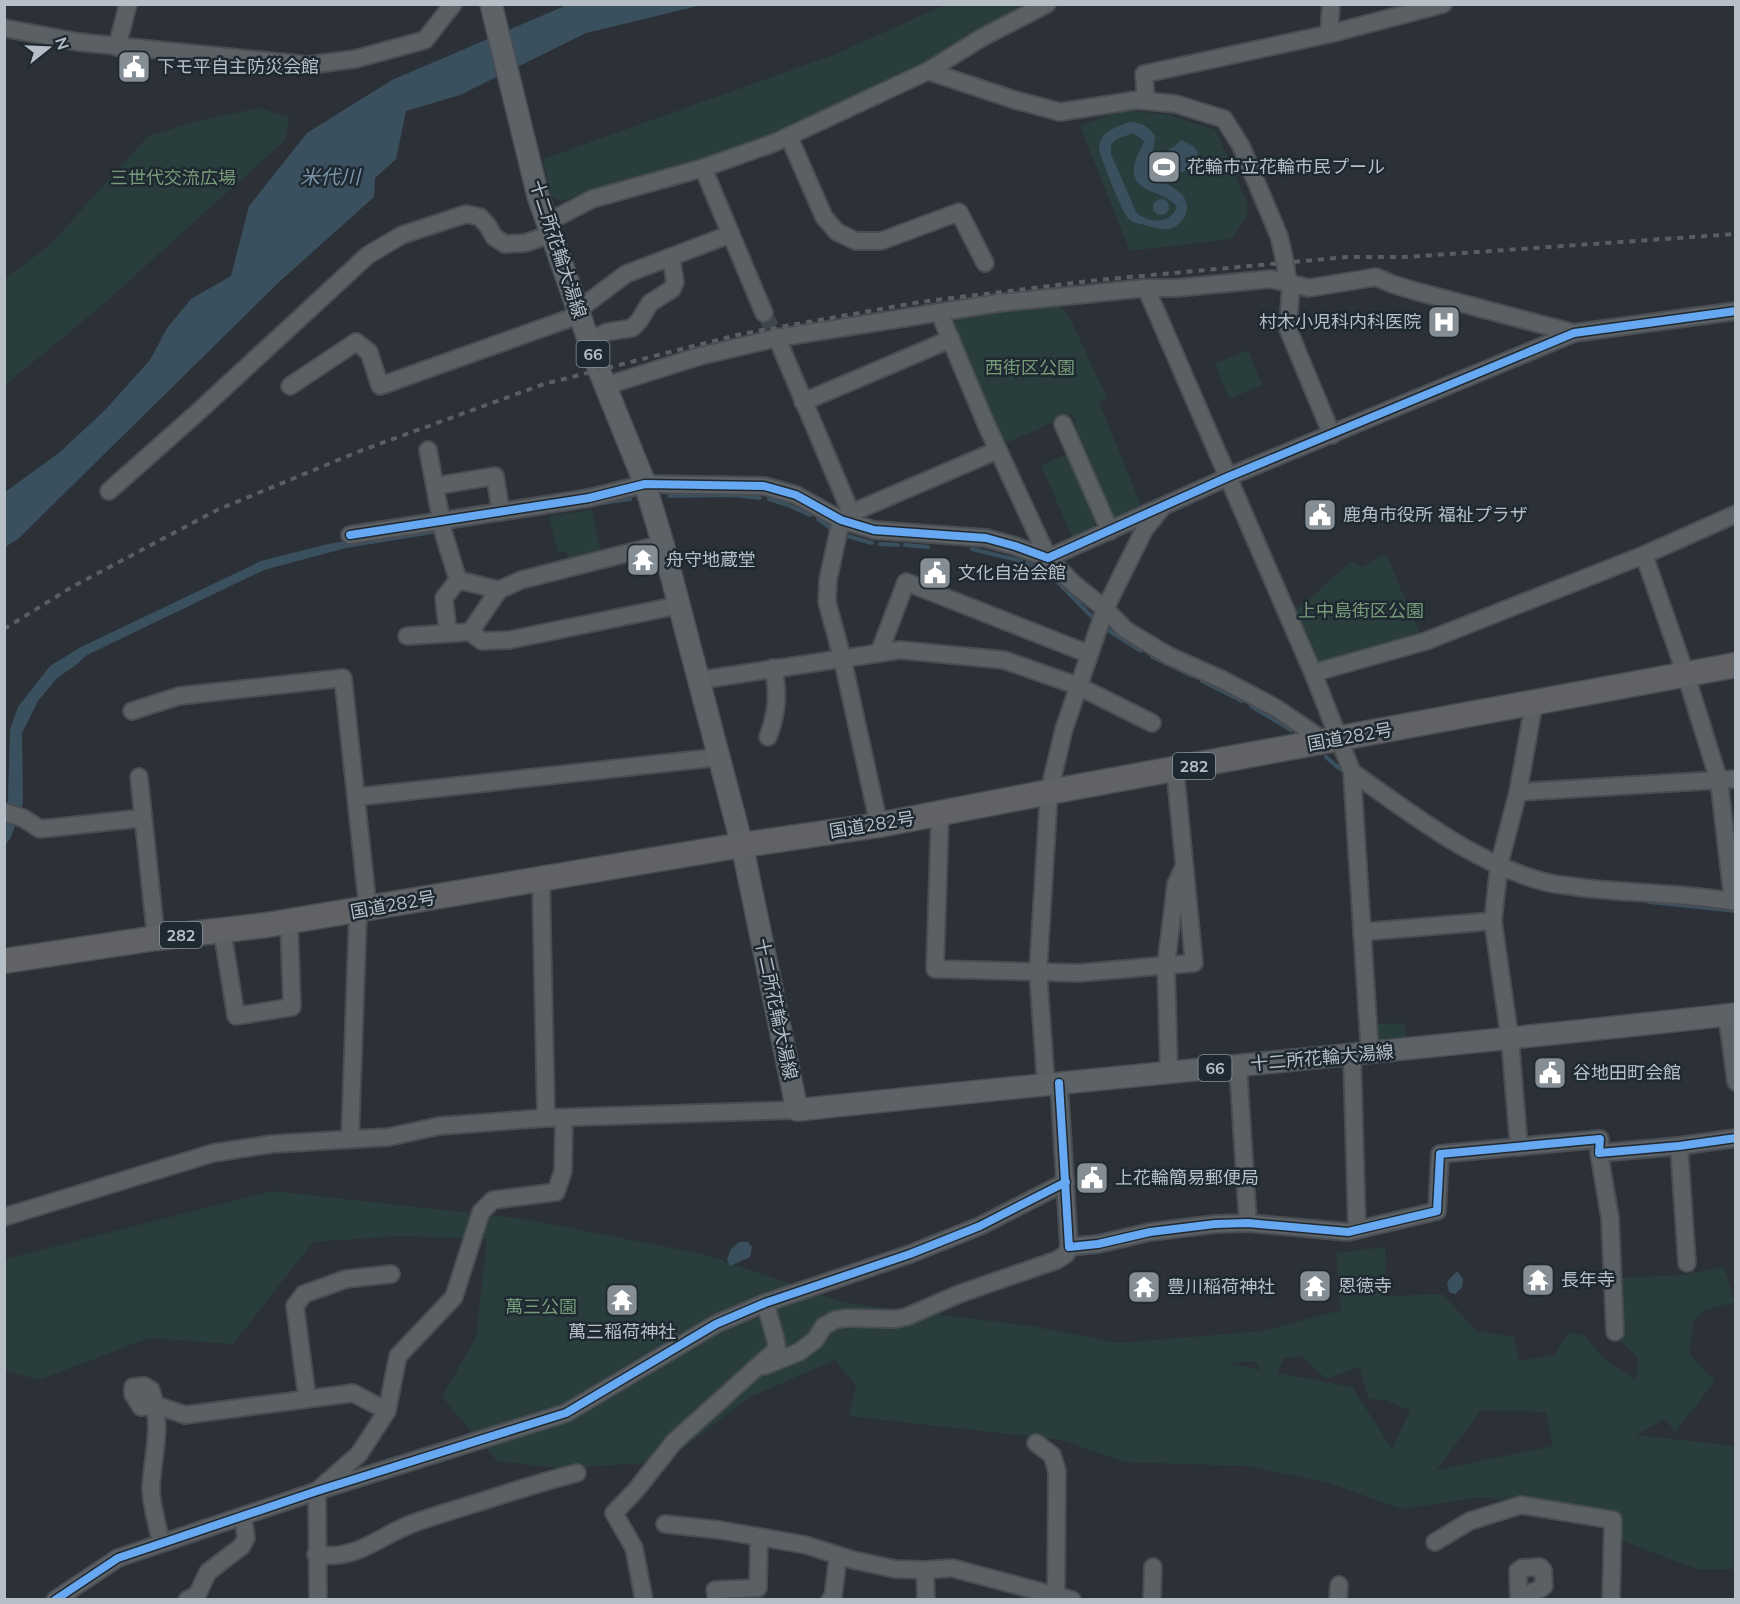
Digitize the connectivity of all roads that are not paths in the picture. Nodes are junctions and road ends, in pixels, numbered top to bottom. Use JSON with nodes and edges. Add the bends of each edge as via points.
{"nodes":[{"id":1,"x":128,"y":4,"type":"edge"},
{"id":2,"x":453,"y":4,"type":"edge"},
{"id":3,"x":491,"y":4,"type":"edge"},
{"id":4,"x":1047,"y":4,"type":"edge"},
{"id":5,"x":1332,"y":4,"type":"edge"},
{"id":6,"x":1443,"y":4,"type":"edge"},
{"id":7,"x":4,"y":28,"type":"edge"},
{"id":8,"x":1329,"y":34,"type":"junction"},
{"id":9,"x":117,"y":46,"type":"junction"},
{"id":10,"x":928,"y":71,"type":"junction"},
{"id":11,"x":1146,"y":101,"type":"junction"},
{"id":12,"x":789,"y":137,"type":"junction"},
{"id":13,"x":704,"y":168,"type":"junction"},
{"id":14,"x":550,"y":228,"type":"junction"},
{"id":15,"x":731,"y":234,"type":"junction"},
{"id":16,"x":671,"y":257,"type":"junction"},
{"id":17,"x":985,"y":263,"type":"dead end"},
{"id":18,"x":1289,"y":283,"type":"junction"},
{"id":19,"x":1146,"y":288,"type":"junction"},
{"id":20,"x":1736,"y":311,"type":"edge"},
{"id":21,"x":578,"y":312,"type":"junction"},
{"id":22,"x":939,"y":312,"type":"junction"},
{"id":23,"x":764,"y":313,"type":"tunnel mouth"},
{"id":24,"x":1574,"y":333,"type":"junction"},
{"id":25,"x":777,"y":338,"type":"junction"},
{"id":26,"x":951,"y":339,"type":"junction"},
{"id":27,"x":588,"y":341,"type":"junction"},
{"id":28,"x":290,"y":386,"type":"dead end"},
{"id":29,"x":605,"y":386,"type":"junction"},
{"id":30,"x":804,"y":402,"type":"junction"},
{"id":31,"x":1063,"y":424,"type":"dead end"},
{"id":32,"x":1332,"y":435,"type":"junction"},
{"id":33,"x":428,"y":450,"type":"dead end"},
{"id":34,"x":998,"y":450,"type":"junction"},
{"id":35,"x":1228,"y":477,"type":"junction"},
{"id":36,"x":645,"y":484,"type":"junction"},
{"id":37,"x":435,"y":486,"type":"junction"},
{"id":38,"x":109,"y":491,"type":"dead end"},
{"id":39,"x":1162,"y":507,"type":"junction"},
{"id":40,"x":501,"y":512,"type":"junction"},
{"id":41,"x":1736,"y":514,"type":"edge"},
{"id":42,"x":846,"y":516,"type":"junction"},
{"id":43,"x":443,"y":528,"type":"junction"},
{"id":44,"x":1110,"y":531,"type":"junction"},
{"id":45,"x":350,"y":535,"type":"dead end"},
{"id":46,"x":663,"y":544,"type":"junction"},
{"id":47,"x":1644,"y":555,"type":"junction"},
{"id":48,"x":1048,"y":558,"type":"junction"},
{"id":49,"x":458,"y":580,"type":"junction"},
{"id":50,"x":499,"y":590,"type":"junction"},
{"id":51,"x":680,"y":605,"type":"junction"},
{"id":52,"x":1105,"y":609,"type":"junction"},
{"id":53,"x":470,"y":632,"type":"junction"},
{"id":54,"x":448,"y":633,"type":"junction"},
{"id":55,"x":406,"y":636,"type":"dead end"},
{"id":56,"x":879,"y":652,"type":"junction"},
{"id":57,"x":1089,"y":654,"type":"junction"},
{"id":58,"x":842,"y":657,"type":"junction"},
{"id":59,"x":1736,"y":665,"type":"edge"},
{"id":60,"x":773,"y":668,"type":"junction"},
{"id":61,"x":1312,"y":673,"type":"junction"},
{"id":62,"x":1686,"y":675,"type":"junction"},
{"id":63,"x":700,"y":680,"type":"junction"},
{"id":64,"x":1078,"y":686,"type":"junction"},
{"id":65,"x":1534,"y":703,"type":"junction"},
{"id":66,"x":132,"y":711,"type":"dead end"},
{"id":67,"x":1152,"y":723,"type":"dead end"},
{"id":68,"x":768,"y":737,"type":"dead end"},
{"id":69,"x":1332,"y":740,"type":"junction"},
{"id":70,"x":720,"y":758,"type":"junction"},
{"id":71,"x":1175,"y":769,"type":"junction"},
{"id":72,"x":1352,"y":772,"type":"junction"},
{"id":73,"x":139,"y":777,"type":"dead end"},
{"id":74,"x":1727,"y":780,"type":"edge"},
{"id":75,"x":1049,"y":792,"type":"junction"},
{"id":76,"x":1518,"y":792,"type":"junction"},
{"id":77,"x":356,"y":797,"type":"junction"},
{"id":78,"x":4,"y":812,"type":"edge"},
{"id":79,"x":940,"y":813,"type":"junction"},
{"id":80,"x":143,"y":818,"type":"junction"},
{"id":81,"x":879,"y":825,"type":"junction"},
{"id":82,"x":742,"y":845,"type":"junction"},
{"id":83,"x":1184,"y":865,"type":"junction"},
{"id":84,"x":1499,"y":865,"type":"junction"},
{"id":85,"x":541,"y":880,"type":"junction"},
{"id":86,"x":1734,"y":901,"type":"edge"},
{"id":87,"x":363,"y":910,"type":"junction"},
{"id":88,"x":1493,"y":921,"type":"junction"},
{"id":89,"x":289,"y":922,"type":"junction"},
{"id":90,"x":222,"y":930,"type":"junction"},
{"id":91,"x":1362,"y":932,"type":"junction"},
{"id":92,"x":156,"y":938,"type":"junction"},
{"id":93,"x":4,"y":961,"type":"edge"},
{"id":94,"x":1166,"y":965,"type":"junction"},
{"id":95,"x":1038,"y":972,"type":"junction"},
{"id":96,"x":1731,"y":1015,"type":"edge"},
{"id":97,"x":1510,"y":1040,"type":"junction"},
{"id":98,"x":1361,"y":1054,"type":"junction"},
{"id":99,"x":1238,"y":1066,"type":"junction"},
{"id":100,"x":1169,"y":1073,"type":"junction"},
{"id":101,"x":1736,"y":1082,"type":"edge"},
{"id":102,"x":1052,"y":1083,"type":"junction"},
{"id":103,"x":797,"y":1110,"type":"junction"},
{"id":104,"x":546,"y":1118,"type":"junction"},
{"id":105,"x":564,"y":1118,"type":"junction"},
{"id":106,"x":1736,"y":1138,"type":"edge"},
{"id":107,"x":350,"y":1139,"type":"junction"},
{"id":108,"x":1679,"y":1146,"type":"junction"},
{"id":109,"x":1519,"y":1147,"type":"junction"},
{"id":110,"x":1599,"y":1153,"type":"junction"},
{"id":111,"x":1066,"y":1182,"type":"junction"},
{"id":112,"x":4,"y":1217,"type":"edge"},
{"id":113,"x":1248,"y":1223,"type":"junction"},
{"id":114,"x":1357,"y":1230,"type":"junction"},
{"id":115,"x":1069,"y":1247,"type":"junction"},
{"id":116,"x":1687,"y":1263,"type":"dead end"},
{"id":117,"x":391,"y":1274,"type":"dead end"},
{"id":118,"x":765,"y":1303,"type":"junction"},
{"id":119,"x":1615,"y":1332,"type":"dead end"},
{"id":120,"x":751,"y":1371,"type":"junction"},
{"id":121,"x":307,"y":1397,"type":"junction"},
{"id":122,"x":387,"y":1412,"type":"junction"},
{"id":123,"x":1036,"y":1443,"type":"dead end"},
{"id":124,"x":577,"y":1473,"type":"dead end"},
{"id":125,"x":317,"y":1491,"type":"junction"},
{"id":126,"x":243,"y":1515,"type":"junction"},
{"id":127,"x":665,"y":1524,"type":"dead end"},
{"id":128,"x":759,"y":1538,"type":"junction"},
{"id":129,"x":1436,"y":1542,"type":"dead end"},
{"id":130,"x":161,"y":1543,"type":"junction"},
{"id":131,"x":316,"y":1554,"type":"junction"},
{"id":132,"x":838,"y":1556,"type":"junction"},
{"id":133,"x":1153,"y":1567,"type":"dead end"},
{"id":134,"x":925,"y":1570,"type":"junction"},
{"id":135,"x":1064,"y":1598,"type":"edge"},
{"id":136,"x":55,"y":1599,"type":"edge"},
{"id":137,"x":187,"y":1599,"type":"edge"},
{"id":138,"x":318,"y":1599,"type":"edge"},
{"id":139,"x":644,"y":1599,"type":"edge"},
{"id":140,"x":717,"y":1599,"type":"edge"},
{"id":141,"x":830,"y":1599,"type":"edge"},
{"id":142,"x":926,"y":1599,"type":"edge"},
{"id":143,"x":1152,"y":1599,"type":"edge"},
{"id":144,"x":1519,"y":1599,"type":"edge"},
{"id":145,"x":1525,"y":1599,"type":"edge"},
{"id":146,"x":1611,"y":1599,"type":"edge"}],
"edges":[{"from":1,"to":9,"type":"street"},
{"from":2,"to":9,"type":"street","via":[[425,40],[343,61],[309,65]]},
{"from":3,"to":14,"type":"main road","name":"十二所花輪大湯線","number":"66","via":[[538,196]]},
{"from":4,"to":10,"type":"street"},
{"from":5,"to":8,"type":"street"},
{"from":6,"to":8,"type":"street"},
{"from":7,"to":9,"type":"street"},
{"from":8,"to":11,"type":"street","via":[[1144,74]]},
{"from":10,"to":11,"type":"street","via":[[1060,112]]},
{"from":10,"to":12,"type":"street"},
{"from":11,"to":18,"type":"street","via":[[1176,104],[1224,119],[1241,146],[1279,236]]},
{"from":12,"to":13,"type":"street"},
{"from":12,"to":17,"type":"street","via":[[824,217],[837,232],[856,241],[881,241],[959,212]]},
{"from":13,"to":14,"type":"street","via":[[592,199]]},
{"from":13,"to":15,"type":"street"},
{"from":14,"to":21,"type":"main road","name":"十二所花輪大湯線","number":"66"},
{"from":14,"to":38,"type":"street","via":[[525,243],[505,244],[494,237],[480,217],[466,214],[402,235],[376,250]]},
{"from":15,"to":16,"type":"street"},
{"from":15,"to":23,"type":"street"},
{"from":16,"to":21,"type":"street","via":[[626,274]]},
{"from":16,"to":27,"type":"street","via":[[675,282],[672,289],[650,303],[632,328],[607,332]]},
{"from":18,"to":19,"type":"street","via":[[1271,279]]},
{"from":18,"to":24,"type":"street","via":[[1309,288],[1376,277]]},
{"from":18,"to":32,"type":"street","via":[[1288,329]]},
{"from":19,"to":22,"type":"street"},
{"from":19,"to":35,"type":"street"},
{"from":20,"to":24,"type":"street"},
{"from":21,"to":27,"type":"main road","name":"十二所花輪大湯線","number":"66"},
{"from":21,"to":28,"type":"street","via":[[380,386],[369,352],[356,342]]},
{"from":22,"to":25,"type":"street"},
{"from":22,"to":26,"type":"street"},
{"from":24,"to":32,"type":"street"},
{"from":25,"to":29,"type":"street","via":[[700,356]]},
{"from":25,"to":30,"type":"street"},
{"from":26,"to":30,"type":"street"},
{"from":26,"to":34,"type":"street"},
{"from":27,"to":29,"type":"main road","name":"十二所花輪大湯線","number":"66"},
{"from":29,"to":36,"type":"main road","name":"十二所花輪大湯線","number":"66"},
{"from":30,"to":42,"type":"street"},
{"from":31,"to":44,"type":"street"},
{"from":32,"to":35,"type":"street"},
{"from":33,"to":37,"type":"street"},
{"from":34,"to":42,"type":"street"},
{"from":34,"to":48,"type":"street"},
{"from":35,"to":39,"type":"street"},
{"from":35,"to":61,"type":"street"},
{"from":36,"to":40,"type":"street","via":[[589,498]]},
{"from":36,"to":42,"type":"street","via":[[764,486]]},
{"from":36,"to":46,"type":"main road","name":"十二所花輪大湯線","number":"66"},
{"from":37,"to":40,"type":"street","via":[[495,476]]},
{"from":37,"to":43,"type":"street"},
{"from":39,"to":44,"type":"street"},
{"from":39,"to":52,"type":"street","via":[[1144,530]]},
{"from":40,"to":43,"type":"street"},
{"from":41,"to":47,"type":"street"},
{"from":42,"to":48,"type":"street","via":[[874,530],[986,538]]},
{"from":42,"to":58,"type":"street","via":[[828,580],[827,602]]},
{"from":43,"to":45,"type":"street"},
{"from":43,"to":49,"type":"street"},
{"from":44,"to":48,"type":"street"},
{"from":46,"to":50,"type":"street","via":[[521,580]]},
{"from":46,"to":51,"type":"main road","name":"十二所花輪大湯線","number":"66"},
{"from":47,"to":61,"type":"street","via":[[1426,641]]},
{"from":47,"to":62,"type":"street"},
{"from":48,"to":52,"type":"street"},
{"from":49,"to":50,"type":"street"},
{"from":49,"to":54,"type":"street","via":[[444,598]]},
{"from":50,"to":53,"type":"street"},
{"from":51,"to":53,"type":"street","via":[[509,640],[482,641]]},
{"from":51,"to":63,"type":"main road","name":"十二所花輪大湯線","number":"66"},
{"from":52,"to":57,"type":"street"},
{"from":52,"to":69,"type":"street","via":[[1126,630],[1169,656],[1223,680]]},
{"from":53,"to":54,"type":"street"},
{"from":54,"to":55,"type":"street"},
{"from":56,"to":57,"type":"street","via":[[906,582]]},
{"from":56,"to":58,"type":"street"},
{"from":56,"to":64,"type":"street","via":[[900,650],[1004,660]]},
{"from":57,"to":64,"type":"street"},
{"from":58,"to":60,"type":"street"},
{"from":58,"to":81,"type":"street"},
{"from":59,"to":62,"type":"highway","name":"国道282号","number":"282"},
{"from":60,"to":63,"type":"street"},
{"from":60,"to":68,"type":"street","via":[[778,699]]},
{"from":61,"to":69,"type":"street"},
{"from":62,"to":65,"type":"highway","name":"国道282号","number":"282"},
{"from":62,"to":74,"type":"street"},
{"from":63,"to":70,"type":"main road","name":"十二所花輪大湯線","number":"66"},
{"from":64,"to":67,"type":"street"},
{"from":64,"to":75,"type":"street"},
{"from":65,"to":69,"type":"highway","name":"国道282号","number":"282"},
{"from":65,"to":76,"type":"street"},
{"from":66,"to":77,"type":"street","via":[[179,696],[343,678]]},
{"from":69,"to":71,"type":"highway","name":"国道282号","number":"282"},
{"from":69,"to":72,"type":"street"},
{"from":70,"to":77,"type":"street"},
{"from":70,"to":82,"type":"main road","name":"十二所花輪大湯線","number":"66"},
{"from":71,"to":75,"type":"highway","name":"国道282号","number":"282"},
{"from":71,"to":83,"type":"street"},
{"from":72,"to":84,"type":"street","via":[[1457,844]]},
{"from":72,"to":91,"type":"street"},
{"from":73,"to":80,"type":"street"},
{"from":74,"to":76,"type":"street"},
{"from":74,"to":86,"type":"street"},
{"from":75,"to":79,"type":"highway","name":"国道282号","number":"282"},
{"from":75,"to":95,"type":"street"},
{"from":76,"to":84,"type":"street"},
{"from":77,"to":87,"type":"street"},
{"from":78,"to":80,"type":"street","via":[[40,829]]},
{"from":79,"to":81,"type":"highway","name":"国道282号","number":"282"},
{"from":79,"to":95,"type":"street","via":[[935,969]]},
{"from":80,"to":92,"type":"street"},
{"from":81,"to":82,"type":"highway","name":"国道282号","number":"282"},
{"from":82,"to":85,"type":"highway","name":"国道282号","number":"282"},
{"from":82,"to":103,"type":"main road","name":"十二所花輪大湯線","number":"66"},
{"from":83,"to":94,"type":"street","via":[[1176,884]]},
{"from":83,"to":94,"type":"street","via":[[1194,963]]},
{"from":84,"to":86,"type":"street","via":[[1545,882],[1604,891]]},
{"from":84,"to":88,"type":"street"},
{"from":85,"to":87,"type":"highway","name":"国道282号","number":"282"},
{"from":85,"to":104,"type":"street"},
{"from":87,"to":89,"type":"highway","name":"国道282号","number":"282"},
{"from":87,"to":107,"type":"street"},
{"from":88,"to":91,"type":"street"},
{"from":88,"to":97,"type":"street"},
{"from":89,"to":90,"type":"highway","name":"国道282号","number":"282"},
{"from":89,"to":90,"type":"street","via":[[292,1007],[236,1016]]},
{"from":90,"to":92,"type":"highway","name":"国道282号","number":"282"},
{"from":91,"to":98,"type":"street"},
{"from":92,"to":93,"type":"highway","name":"国道282号","number":"282"},
{"from":94,"to":95,"type":"street","via":[[1078,973]]},
{"from":94,"to":100,"type":"street"},
{"from":95,"to":102,"type":"street"},
{"from":96,"to":97,"type":"main road","name":"十二所花輪大湯線","number":"66"},
{"from":96,"to":101,"type":"street"},
{"from":97,"to":98,"type":"main road","name":"十二所花輪大湯線","number":"66"},
{"from":97,"to":109,"type":"street"},
{"from":98,"to":99,"type":"main road","name":"十二所花輪大湯線","number":"66"},
{"from":98,"to":114,"type":"street"},
{"from":99,"to":100,"type":"main road","name":"十二所花輪大湯線","number":"66"},
{"from":99,"to":113,"type":"street"},
{"from":100,"to":102,"type":"main road","name":"十二所花輪大湯線","number":"66"},
{"from":102,"to":103,"type":"main road","name":"十二所花輪大湯線","number":"66"},
{"from":102,"to":111,"type":"street"},
{"from":103,"to":105,"type":"street"},
{"from":104,"to":105,"type":"street"},
{"from":104,"to":107,"type":"street","via":[[439,1126],[390,1137]]},
{"from":105,"to":122,"type":"street","via":[[563,1172],[556,1192],[493,1200],[481,1212],[454,1297],[398,1356]]},
{"from":106,"to":108,"type":"street"},
{"from":107,"to":112,"type":"street","via":[[213,1153]]},
{"from":108,"to":110,"type":"street"},
{"from":108,"to":116,"type":"street"},
{"from":109,"to":110,"type":"street","via":[[1600,1139]]},
{"from":109,"to":114,"type":"street","via":[[1440,1154],[1437,1211]]},
{"from":110,"to":119,"type":"street","via":[[1610,1218]]},
{"from":111,"to":115,"type":"street"},
{"from":111,"to":118,"type":"street","via":[[981,1226]]},
{"from":113,"to":114,"type":"street"},
{"from":113,"to":115,"type":"street","via":[[1161,1231]]},
{"from":115,"to":120,"type":"street","via":[[1057,1260],[906,1317],[835,1320],[798,1352]]},
{"from":117,"to":121,"type":"street","via":[[346,1279],[304,1294],[296,1306]]},
{"from":118,"to":120,"type":"street","via":[[777,1350]]},
{"from":118,"to":125,"type":"street","via":[[716,1324],[566,1413]]},
{"from":120,"to":139,"type":"street","via":[[674,1442],[614,1513],[634,1548]]},
{"from":121,"to":122,"type":"street","via":[[352,1392]]},
{"from":121,"to":130,"type":"street","via":[[185,1415],[156,1405],[158,1437],[151,1490]]},
{"from":122,"to":125,"type":"street","via":[[359,1454]]},
{"from":123,"to":135,"type":"street","via":[[1052,1455],[1058,1471]]},
{"from":124,"to":131,"type":"street","via":[[411,1524],[348,1554]]},
{"from":125,"to":126,"type":"street"},
{"from":125,"to":131,"type":"street"},
{"from":126,"to":130,"type":"street"},
{"from":126,"to":137,"type":"street","via":[[246,1538],[242,1546],[208,1572],[197,1595]]},
{"from":127,"to":128,"type":"street"},
{"from":128,"to":132,"type":"street","via":[[806,1545]]},
{"from":128,"to":140,"type":"street","via":[[759,1588],[716,1590]]},
{"from":129,"to":146,"type":"street","via":[[1470,1521],[1521,1505],[1613,1521]]},
{"from":130,"to":136,"type":"street","via":[[118,1558]]},
{"from":131,"to":138,"type":"street"},
{"from":132,"to":134,"type":"street","via":[[895,1569]]},
{"from":132,"to":141,"type":"street"},
{"from":133,"to":143,"type":"street"},
{"from":134,"to":135,"type":"street","via":[[952,1568]]},
{"from":134,"to":142,"type":"street"},
{"from":144,"to":145,"type":"street","via":[[1518,1571],[1540,1567],[1544,1586]]}]}
